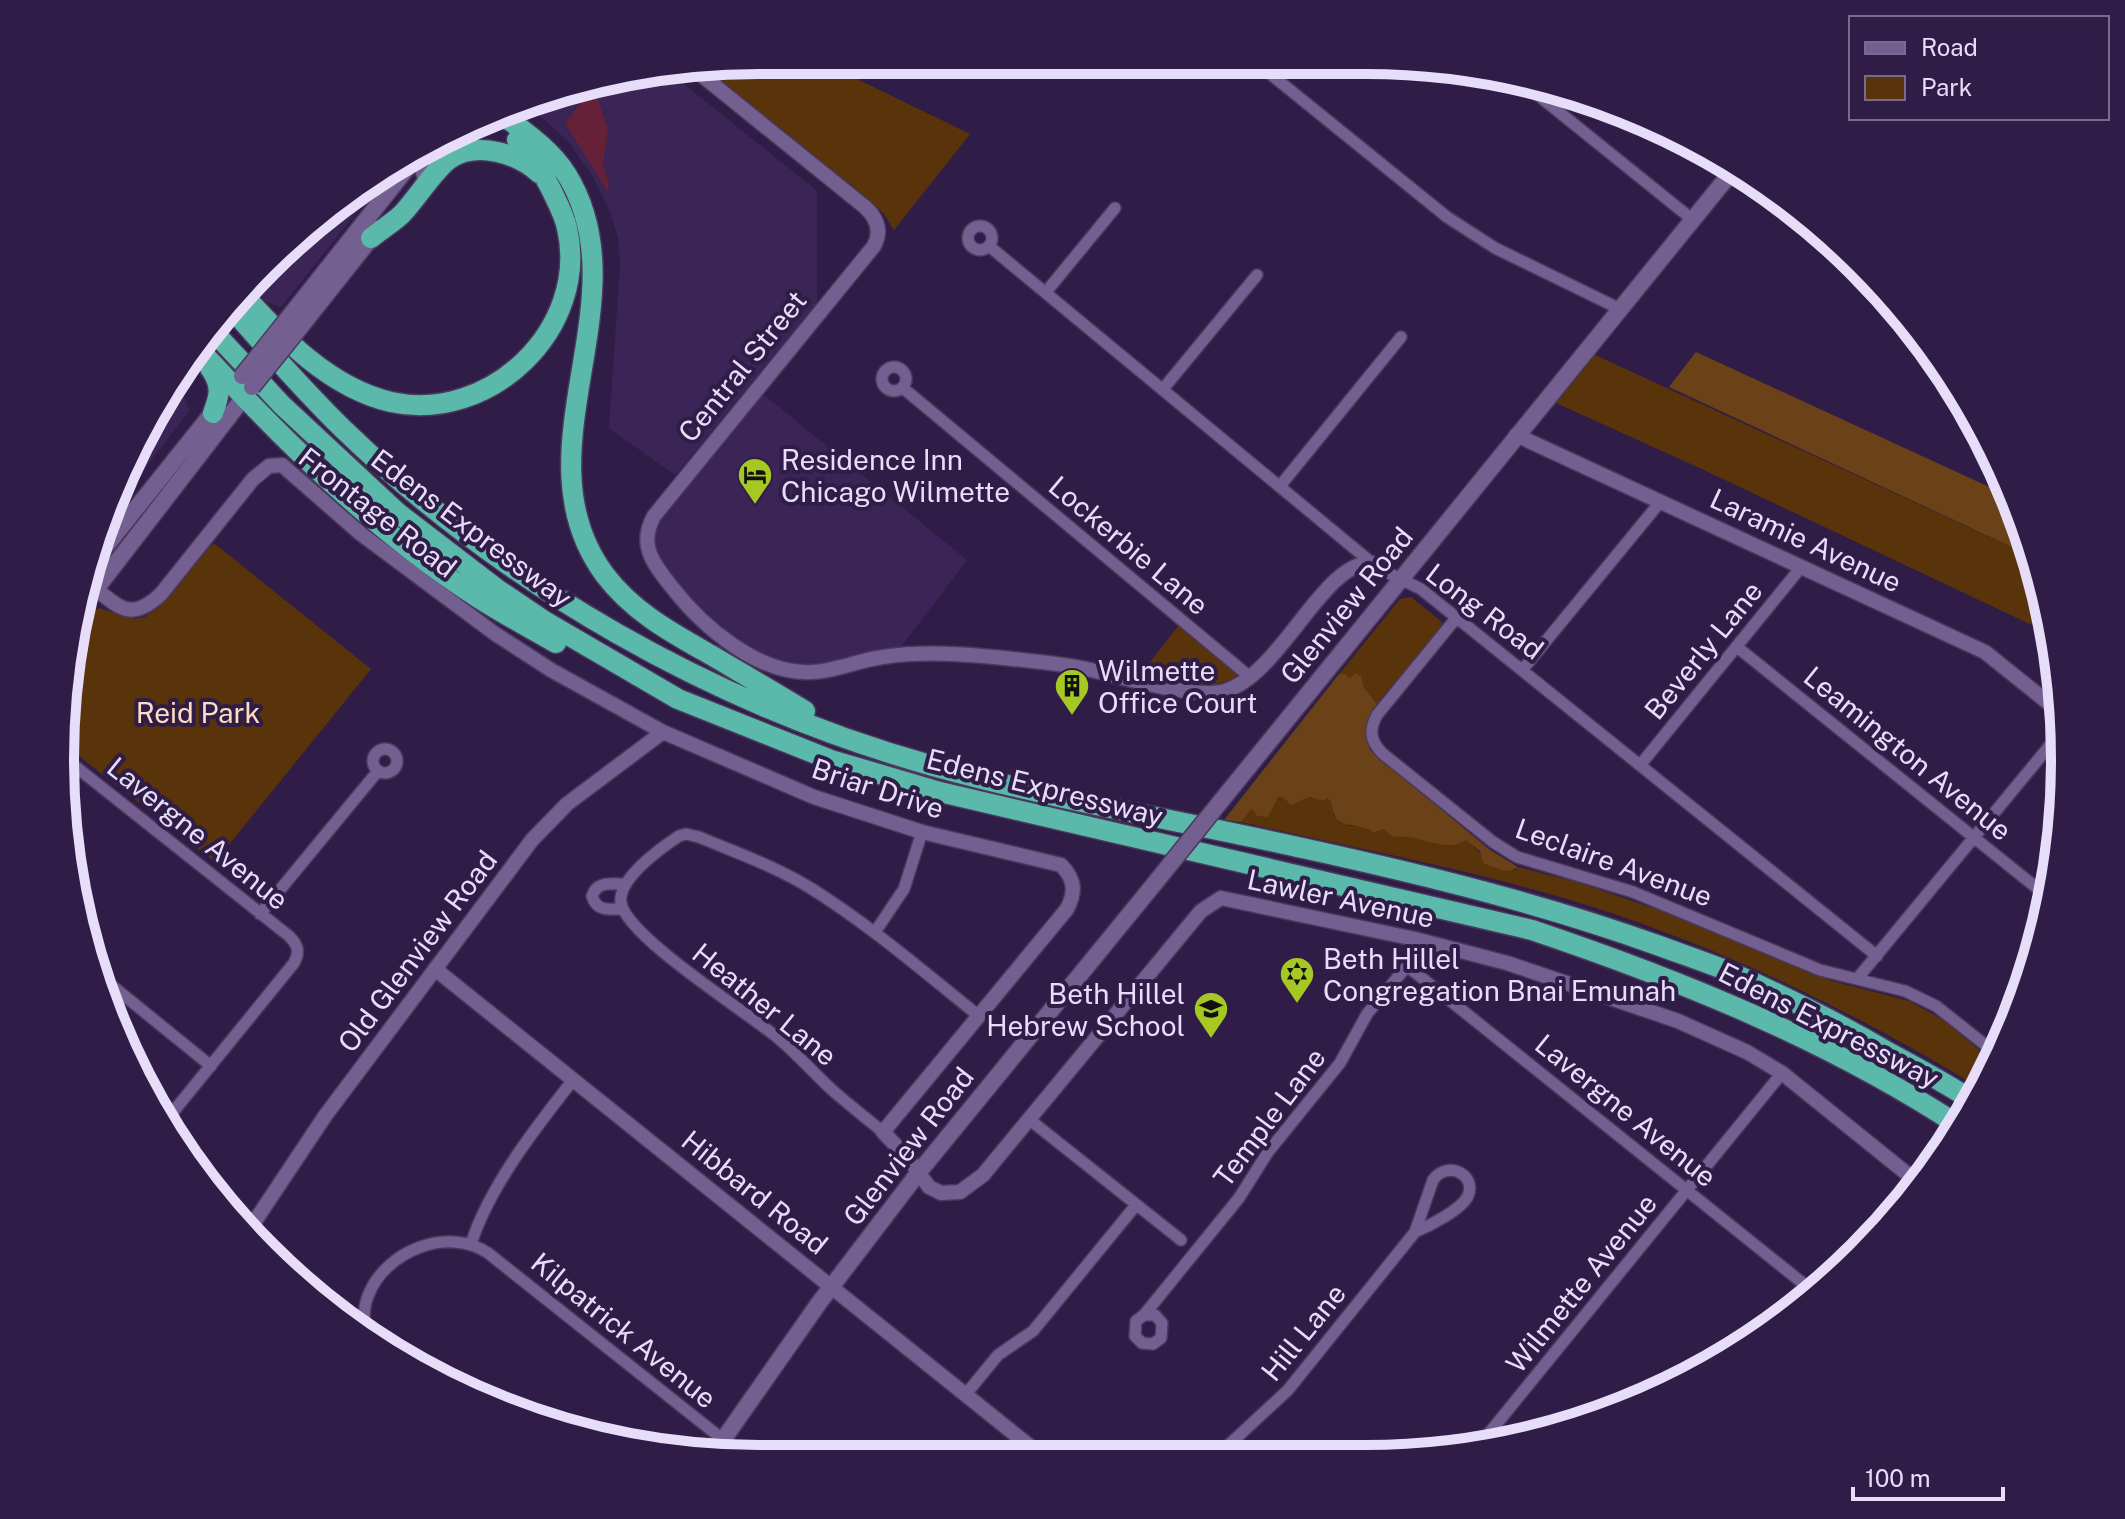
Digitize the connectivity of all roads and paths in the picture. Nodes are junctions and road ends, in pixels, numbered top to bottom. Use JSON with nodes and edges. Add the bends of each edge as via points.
{"nodes":[{"id":1,"x":1270,"y":74,"type":"edge"},
{"id":2,"x":703,"y":76,"type":"edge"},
{"id":3,"x":1539,"y":96,"type":"edge"},
{"id":4,"x":510,"y":121,"type":"edge"},
{"id":5,"x":500,"y":125,"type":"edge"},
{"id":6,"x":439,"y":154,"type":"edge"},
{"id":7,"x":402,"y":175,"type":"edge"},
{"id":8,"x":1727,"y":178,"type":"edge"},
{"id":9,"x":546,"y":180,"type":"junction"},
{"id":10,"x":1115,"y":208,"type":"dead end"},
{"id":11,"x":1693,"y":220,"type":"junction"},
{"id":12,"x":371,"y":238,"type":"junction"},
{"id":13,"x":989,"y":246,"type":"dead end"},
{"id":14,"x":1257,"y":275,"type":"dead end"},
{"id":15,"x":1046,"y":292,"type":"junction"},
{"id":16,"x":250,"y":301,"type":"edge"},
{"id":17,"x":1620,"y":309,"type":"junction"},
{"id":18,"x":238,"y":316,"type":"edge"},
{"id":19,"x":293,"y":324,"type":"junction"},
{"id":20,"x":1401,"y":337,"type":"dead end"},
{"id":21,"x":219,"y":338,"type":"edge"},
{"id":22,"x":205,"y":357,"type":"edge"},
{"id":23,"x":204,"y":359,"type":"edge"},
{"id":24,"x":243,"y":387,"type":"junction"},
{"id":25,"x":903,"y":388,"type":"dead end"},
{"id":26,"x":1163,"y":389,"type":"junction"},
{"id":27,"x":213,"y":413,"type":"junction"},
{"id":28,"x":1516,"y":435,"type":"junction"},
{"id":29,"x":1280,"y":486,"type":"junction"},
{"id":30,"x":1661,"y":501,"type":"junction"},
{"id":31,"x":109,"y":542,"type":"edge"},
{"id":32,"x":1372,"y":563,"type":"junction"},
{"id":33,"x":1802,"y":566,"type":"junction"},
{"id":34,"x":1401,"y":579,"type":"junction"},
{"id":35,"x":96,"y":585,"type":"edge"},
{"id":36,"x":94,"y":594,"type":"edge"},
{"id":37,"x":1457,"y":617,"type":"junction"},
{"id":38,"x":1737,"y":647,"type":"junction"},
{"id":39,"x":1523,"y":669,"type":"junction"},
{"id":40,"x":1250,"y":677,"type":"junction"},
{"id":41,"x":678,"y":699,"type":"junction"},
{"id":42,"x":2049,"y":703,"type":"edge"},
{"id":43,"x":663,"y":732,"type":"junction"},
{"id":44,"x":850,"y":738,"type":"junction"},
{"id":45,"x":2051,"y":744,"type":"edge"},
{"id":46,"x":1641,"y":764,"type":"junction"},
{"id":47,"x":74,"y":765,"type":"edge"},
{"id":48,"x":378,"y":771,"type":"dead end"},
{"id":49,"x":922,"y":832,"type":"junction"},
{"id":50,"x":1974,"y":837,"type":"junction"},
{"id":51,"x":625,"y":884,"type":"junction"},
{"id":52,"x":2039,"y":889,"type":"edge"},
{"id":53,"x":622,"y":903,"type":"junction"},
{"id":54,"x":260,"y":914,"type":"junction"},
{"id":55,"x":875,"y":932,"type":"junction"},
{"id":56,"x":1415,"y":939,"type":"junction"},
{"id":57,"x":1877,"y":956,"type":"junction"},
{"id":58,"x":1407,"y":966,"type":"junction"},
{"id":59,"x":435,"y":969,"type":"junction"},
{"id":60,"x":1857,"y":979,"type":"junction"},
{"id":61,"x":112,"y":986,"type":"edge"},
{"id":62,"x":979,"y":1016,"type":"junction"},
{"id":63,"x":1988,"y":1047,"type":"edge"},
{"id":64,"x":211,"y":1066,"type":"junction"},
{"id":65,"x":1782,"y":1073,"type":"junction"},
{"id":66,"x":573,"y":1080,"type":"junction"},
{"id":67,"x":1963,"y":1095,"type":"edge"},
{"id":68,"x":173,"y":1113,"type":"edge"},
{"id":69,"x":1948,"y":1119,"type":"edge"},
{"id":70,"x":1030,"y":1120,"type":"junction"},
{"id":71,"x":883,"y":1132,"type":"junction"},
{"id":72,"x":919,"y":1172,"type":"junction"},
{"id":73,"x":1910,"y":1176,"type":"edge"},
{"id":74,"x":1687,"y":1190,"type":"junction"},
{"id":75,"x":1136,"y":1205,"type":"junction"},
{"id":76,"x":254,"y":1222,"type":"edge"},
{"id":77,"x":1415,"y":1232,"type":"junction"},
{"id":78,"x":1181,"y":1240,"type":"dead end"},
{"id":79,"x":471,"y":1244,"type":"junction"},
{"id":80,"x":1805,"y":1285,"type":"edge"},
{"id":81,"x":831,"y":1286,"type":"junction"},
{"id":82,"x":1144,"y":1315,"type":"dead end"},
{"id":83,"x":365,"y":1319,"type":"edge"},
{"id":84,"x":966,"y":1394,"type":"junction"},
{"id":85,"x":1489,"y":1434,"type":"edge"},
{"id":86,"x":723,"y":1440,"type":"junction"},
{"id":87,"x":720,"y":1444,"type":"edge"},
{"id":88,"x":729,"y":1444,"type":"edge"},
{"id":89,"x":1025,"y":1445,"type":"edge"},
{"id":90,"x":1229,"y":1445,"type":"edge"}],
"edges":[{"from":1,"to":17,"type":"street","via":[[1447,217],[1495,248]]},
{"from":2,"to":40,"type":"street","name":"Central Street","via":[[865,207],[878,227],[874,246],[654,516],[646,539],[664,578],[707,624],[752,655],[791,671],[823,671],[880,657],[921,654],[1059,665],[1199,693],[1227,691]]},
{"from":3,"to":11,"type":"street"},
{"from":4,"to":44,"type":"highway","via":[[566,173],[590,232],[594,277],[569,470],[575,512],[593,558],[620,592],[662,627]]},
{"from":5,"to":9,"type":"highway","via":[[529,149]]},
{"from":6,"to":12,"type":"main road"},
{"from":7,"to":19,"type":"main road"},
{"from":8,"to":11,"type":"main road","name":"Glenview Road"},
{"from":9,"to":12,"type":"highway","via":[[507,154],[467,152],[450,158],[400,216]]},
{"from":9,"to":16,"type":"highway","via":[[569,242],[561,305],[524,364],[487,389],[438,404],[388,401],[349,386],[320,367]]},
{"from":10,"to":15,"type":"street"},
{"from":11,"to":17,"type":"main road","name":"Glenview Road"},
{"from":12,"to":19,"type":"main road"},
{"from":13,"to":15,"type":"street","name":"Long Road"},
{"from":14,"to":26,"type":"street"},
{"from":15,"to":26,"type":"street","name":"Long Road"},
{"from":17,"to":28,"type":"main road","name":"Glenview Road"},
{"from":18,"to":44,"type":"highway","name":"Edens Expressway","via":[[346,431],[519,571],[686,670]]},
{"from":19,"to":24,"type":"main road","bridge":true},
{"from":20,"to":29,"type":"street"},
{"from":21,"to":41,"type":"highway","name":"Edens Expressway","via":[[282,405],[398,513],[546,622]]},
{"from":22,"to":24,"type":"highway"},
{"from":23,"to":27,"type":"highway","via":[[218,379]]},
{"from":24,"to":27,"type":"main road"},
{"from":24,"to":35,"type":"main road"},
{"from":24,"to":41,"type":"highway","via":[[315,466],[393,535],[476,596],[599,668]]},
{"from":25,"to":40,"type":"street","name":"Lockerbie Lane"},
{"from":26,"to":29,"type":"street","name":"Long Road"},
{"from":27,"to":31,"type":"main road"},
{"from":28,"to":30,"type":"street","name":"Laramie Avenue"},
{"from":28,"to":34,"type":"main road","name":"Glenview Road"},
{"from":29,"to":32,"type":"street","name":"Long Road"},
{"from":30,"to":33,"type":"street","name":"Laramie Avenue"},
{"from":30,"to":39,"type":"street"},
{"from":32,"to":34,"type":"street","name":"Long Road"},
{"from":32,"to":40,"type":"street","via":[[1343,573]]},
{"from":33,"to":38,"type":"street","name":"Beverly Lane"},
{"from":33,"to":42,"type":"street","name":"Laramie Avenue","via":[[1985,652]]},
{"from":34,"to":37,"type":"street","name":"Long Road"},
{"from":34,"to":72,"type":"main road","name":"Glenview Road","bridge":true},
{"from":36,"to":43,"type":"street","name":"Frontage Road","via":[[126,610],[149,606],[253,479],[269,466],[282,465],[361,534],[494,633]]},
{"from":37,"to":39,"type":"street","name":"Long Road"},
{"from":37,"to":60,"type":"street","name":"Leclaire Avenue","via":[[1377,715],[1372,739],[1382,753],[1517,857],[1633,892],[1820,970]]},
{"from":38,"to":46,"type":"street","name":"Beverly Lane"},
{"from":38,"to":50,"type":"street","name":"Leamington Avenue"},
{"from":39,"to":46,"type":"street","name":"Long Road"},
{"from":41,"to":69,"type":"highway","name":"Edens Expressway","via":[[831,760],[940,792],[1532,930],[1713,996],[1810,1041]]},
{"from":43,"to":49,"type":"street","name":"Briar Drive","via":[[814,797]]},
{"from":43,"to":59,"type":"street","name":"Old Glenview Road","via":[[558,812]]},
{"from":44,"to":67,"type":"highway","name":"Edens Expressway","via":[[929,765],[1488,891],[1609,928],[1726,970],[1835,1021]]},
{"from":45,"to":50,"type":"street"},
{"from":46,"to":57,"type":"street","name":"Long Road"},
{"from":47,"to":54,"type":"street","name":"Lavergne Avenue"},
{"from":48,"to":54,"type":"street"},
{"from":49,"to":55,"type":"street","via":[[904,889]]},
{"from":49,"to":62,"type":"street","name":"Briar Drive","via":[[1053,861],[1068,872],[1074,885],[1067,909]]},
{"from":50,"to":52,"type":"street","name":"Leamington Avenue"},
{"from":50,"to":57,"type":"street"},
{"from":51,"to":53,"type":"street"},
{"from":51,"to":53,"type":"street","name":"Heather Lane","via":[[602,884],[592,896],[602,909]]},
{"from":51,"to":55,"type":"street","via":[[671,841],[692,835],[786,875]]},
{"from":53,"to":71,"type":"street","name":"Heather Lane","via":[[631,922],[664,953],[750,1015]]},
{"from":54,"to":64,"type":"street","name":"Lavergne Avenue","via":[[289,936],[297,948],[294,963]]},
{"from":55,"to":62,"type":"street"},
{"from":56,"to":58,"type":"street","name":"Temple Lane"},
{"from":56,"to":65,"type":"street","name":"Lawler Avenue","via":[[1631,1003],[1734,1046]]},
{"from":56,"to":70,"type":"street","name":"Lawler Avenue","via":[[1215,899]]},
{"from":57,"to":60,"type":"street"},
{"from":58,"to":74,"type":"street","name":"Lavergne Avenue"},
{"from":58,"to":82,"type":"street","name":"Temple Lane","via":[[1239,1198]]},
{"from":59,"to":66,"type":"street","name":"Hibbard Road"},
{"from":59,"to":76,"type":"street","name":"Old Glenview Road"},
{"from":60,"to":63,"type":"street","name":"Leclaire Avenue","via":[[1936,1006]]},
{"from":61,"to":64,"type":"street"},
{"from":62,"to":71,"type":"street"},
{"from":64,"to":68,"type":"street"},
{"from":65,"to":73,"type":"street","name":"Lawler Avenue"},
{"from":65,"to":74,"type":"street","name":"Wilmette Avenue"},
{"from":66,"to":79,"type":"street","via":[[500,1184]]},
{"from":66,"to":81,"type":"street","name":"Hibbard Road"},
{"from":70,"to":72,"type":"street","via":[[983,1175],[960,1192],[941,1193]]},
{"from":70,"to":75,"type":"street"},
{"from":71,"to":72,"type":"street"},
{"from":72,"to":81,"type":"main road","name":"Glenview Road"},
{"from":74,"to":80,"type":"street","name":"Lavergne Avenue"},
{"from":74,"to":85,"type":"street","name":"Wilmette Avenue"},
{"from":75,"to":78,"type":"street"},
{"from":75,"to":84,"type":"street","via":[[1033,1331],[1003,1349]]},
{"from":77,"to":77,"type":"street","name":"Hill Lane","via":[[1464,1201],[1469,1185],[1463,1175],[1451,1169],[1438,1173]]},
{"from":77,"to":90,"type":"street","name":"Hill Lane","via":[[1288,1390]]},
{"from":79,"to":83,"type":"street","via":[[430,1244],[393,1262],[368,1296]]},
{"from":79,"to":86,"type":"street","name":"Kilpatrick Avenue"},
{"from":81,"to":84,"type":"street","name":"Hibbard Road"},
{"from":81,"to":86,"type":"main road","name":"Glenview Road"},
{"from":84,"to":89,"type":"street","name":"Hibbard Road"},
{"from":86,"to":87,"type":"main road","name":"Glenview Road"},
{"from":86,"to":88,"type":"street","name":"Kilpatrick Avenue"}]}
